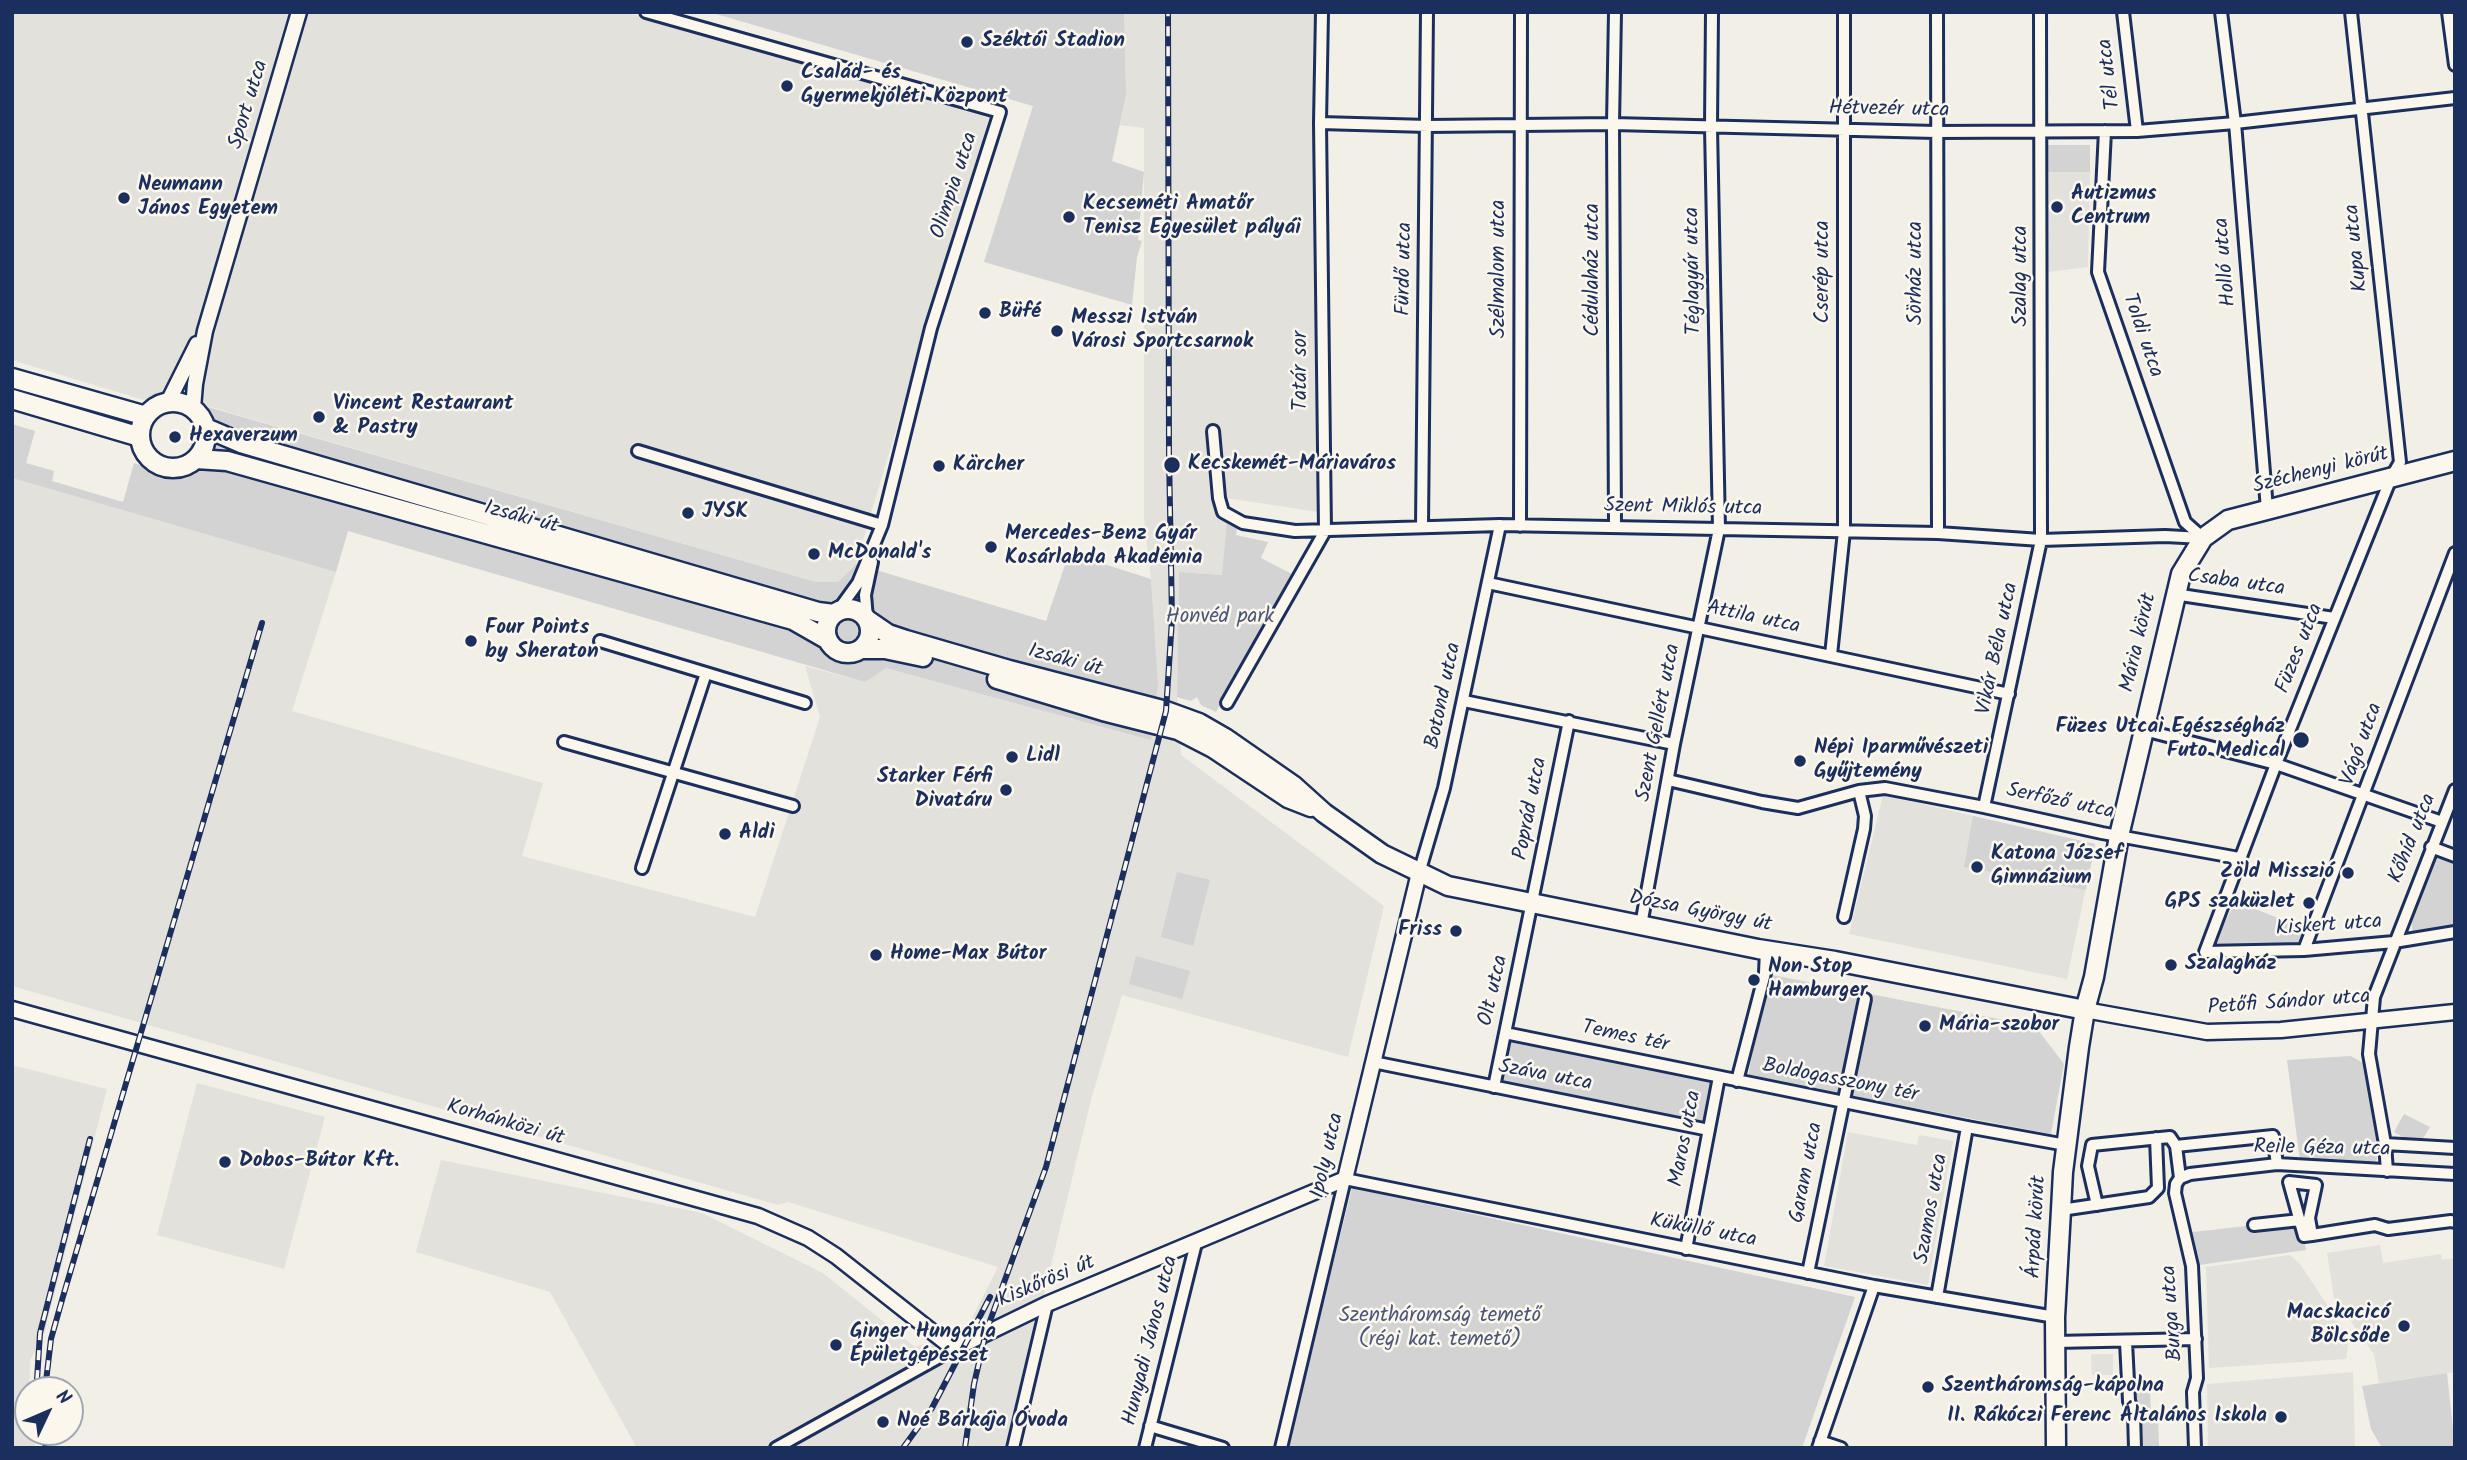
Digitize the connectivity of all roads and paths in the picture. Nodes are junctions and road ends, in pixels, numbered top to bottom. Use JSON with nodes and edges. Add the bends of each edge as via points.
{"nodes":[{"id":1,"x":299,"y":12,"type":"edge"},
{"id":2,"x":646,"y":12,"type":"edge"},
{"id":3,"x":1322,"y":12,"type":"edge"},
{"id":4,"x":1427,"y":12,"type":"edge"},
{"id":5,"x":1521,"y":12,"type":"edge"},
{"id":6,"x":1615,"y":12,"type":"edge"},
{"id":7,"x":1712,"y":12,"type":"edge"},
{"id":8,"x":1843,"y":12,"type":"edge"},
{"id":9,"x":1937,"y":12,"type":"edge"},
{"id":10,"x":2040,"y":12,"type":"edge"},
{"id":11,"x":2123,"y":12,"type":"edge"},
{"id":12,"x":2221,"y":12,"type":"edge"},
{"id":13,"x":2351,"y":12,"type":"edge"},
{"id":14,"x":2448,"y":12,"type":"edge"},
{"id":15,"x":2455,"y":65,"type":"edge"},
{"id":16,"x":2455,"y":98,"type":"edge"},
{"id":17,"x":2362,"y":109,"type":"junction"},
{"id":18,"x":1320,"y":123,"type":"junction"},
{"id":19,"x":2235,"y":123,"type":"junction"},
{"id":20,"x":1613,"y":124,"type":"junction"},
{"id":21,"x":1519,"y":125,"type":"junction"},
{"id":22,"x":1427,"y":126,"type":"junction"},
{"id":23,"x":1711,"y":127,"type":"junction"},
{"id":24,"x":1844,"y":129,"type":"junction"},
{"id":25,"x":2105,"y":131,"type":"junction"},
{"id":26,"x":2137,"y":131,"type":"junction"},
{"id":27,"x":1936,"y":132,"type":"junction"},
{"id":28,"x":2041,"y":132,"type":"junction"},
{"id":29,"x":205,"y":331,"type":"junction"},
{"id":30,"x":12,"y":378,"type":"edge"},
{"id":31,"x":12,"y":399,"type":"edge"},
{"id":32,"x":168,"y":402,"type":"junction"},
{"id":33,"x":193,"y":408,"type":"junction"},
{"id":34,"x":146,"y":416,"type":"junction"},
{"id":35,"x":206,"y":428,"type":"junction"},
{"id":36,"x":1213,"y":431,"type":"dead end"},
{"id":37,"x":140,"y":437,"type":"junction"},
{"id":38,"x":638,"y":451,"type":"dead end"},
{"id":39,"x":196,"y":459,"type":"junction"},
{"id":40,"x":2455,"y":461,"type":"edge"},
{"id":41,"x":2391,"y":478,"type":"junction"},
{"id":42,"x":2267,"y":509,"type":"junction"},
{"id":43,"x":882,"y":525,"type":"junction"},
{"id":44,"x":1500,"y":525,"type":"junction"},
{"id":45,"x":1422,"y":526,"type":"junction"},
{"id":46,"x":1520,"y":526,"type":"junction"},
{"id":47,"x":1615,"y":527,"type":"junction"},
{"id":48,"x":1719,"y":529,"type":"junction"},
{"id":49,"x":1325,"y":531,"type":"junction"},
{"id":50,"x":1844,"y":531,"type":"junction"},
{"id":51,"x":1938,"y":533,"type":"junction"},
{"id":52,"x":2203,"y":538,"type":"junction"},
{"id":53,"x":2041,"y":540,"type":"junction"},
{"id":54,"x":875,"y":545,"type":"junction"},
{"id":55,"x":2455,"y":553,"type":"edge"},
{"id":56,"x":1488,"y":583,"type":"junction"},
{"id":57,"x":2174,"y":594,"type":"junction"},
{"id":58,"x":835,"y":613,"type":"junction"},
{"id":59,"x":2334,"y":618,"type":"junction"},
{"id":60,"x":868,"y":620,"type":"junction"},
{"id":61,"x":1698,"y":628,"type":"junction"},
{"id":62,"x":828,"y":640,"type":"junction"},
{"id":63,"x":600,"y":641,"type":"dead end"},
{"id":64,"x":861,"y":649,"type":"junction"},
{"id":65,"x":1831,"y":655,"type":"junction"},
{"id":66,"x":706,"y":673,"type":"junction"},
{"id":67,"x":2009,"y":694,"type":"junction"},
{"id":68,"x":1464,"y":701,"type":"junction"},
{"id":69,"x":805,"y":703,"type":"dead end"},
{"id":70,"x":1227,"y":703,"type":"dead end"},
{"id":71,"x":1569,"y":721,"type":"junction"},
{"id":72,"x":2144,"y":730,"type":"junction"},
{"id":73,"x":1206,"y":736,"type":"junction"},
{"id":74,"x":564,"y":742,"type":"dead end"},
{"id":75,"x":1674,"y":744,"type":"junction"},
{"id":76,"x":2276,"y":764,"type":"junction"},
{"id":77,"x":674,"y":773,"type":"junction"},
{"id":78,"x":1668,"y":780,"type":"junction"},
{"id":79,"x":2455,"y":790,"type":"edge"},
{"id":80,"x":1859,"y":791,"type":"junction"},
{"id":81,"x":2365,"y":795,"type":"junction"},
{"id":82,"x":793,"y":806,"type":"dead end"},
{"id":83,"x":1984,"y":807,"type":"junction"},
{"id":84,"x":2442,"y":822,"type":"junction"},
{"id":85,"x":2119,"y":836,"type":"junction"},
{"id":86,"x":2431,"y":847,"type":"junction"},
{"id":87,"x":2455,"y":856,"type":"edge"},
{"id":88,"x":2239,"y":858,"type":"junction"},
{"id":89,"x":642,"y":868,"type":"dead end"},
{"id":90,"x":1419,"y":873,"type":"junction"},
{"id":91,"x":1532,"y":904,"type":"junction"},
{"id":92,"x":1844,"y":917,"type":"dead end"},
{"id":93,"x":1641,"y":925,"type":"junction"},
{"id":94,"x":2455,"y":932,"type":"edge"},
{"id":95,"x":2394,"y":942,"type":"junction"},
{"id":96,"x":1766,"y":950,"type":"junction"},
{"id":97,"x":2304,"y":950,"type":"junction"},
{"id":98,"x":2205,"y":952,"type":"joint"},
{"id":99,"x":1865,"y":999,"type":"dead end"},
{"id":100,"x":12,"y":1009,"type":"edge"},
{"id":101,"x":2085,"y":1010,"type":"junction"},
{"id":102,"x":2455,"y":1012,"type":"edge"},
{"id":103,"x":2370,"y":1021,"type":"junction"},
{"id":104,"x":1505,"y":1032,"type":"junction"},
{"id":105,"x":1373,"y":1062,"type":"junction"},
{"id":106,"x":1719,"y":1077,"type":"junction"},
{"id":107,"x":1737,"y":1081,"type":"junction"},
{"id":108,"x":1494,"y":1087,"type":"junction"},
{"id":109,"x":1842,"y":1102,"type":"junction"},
{"id":110,"x":1967,"y":1127,"type":"junction"},
{"id":111,"x":1709,"y":1130,"type":"junction"},
{"id":112,"x":2156,"y":1139,"type":"junction"},
{"id":113,"x":2385,"y":1143,"type":"junction"},
{"id":114,"x":2066,"y":1145,"type":"junction"},
{"id":115,"x":2176,"y":1146,"type":"junction"},
{"id":116,"x":2455,"y":1148,"type":"edge"},
{"id":117,"x":2277,"y":1164,"type":"junction"},
{"id":118,"x":2386,"y":1171,"type":"junction"},
{"id":119,"x":2455,"y":1174,"type":"edge"},
{"id":120,"x":2185,"y":1176,"type":"junction"},
{"id":121,"x":1345,"y":1179,"type":"junction"},
{"id":122,"x":2097,"y":1205,"type":"junction"},
{"id":123,"x":2061,"y":1210,"type":"junction"},
{"id":124,"x":2300,"y":1220,"type":"junction"},
{"id":125,"x":2455,"y":1222,"type":"edge"},
{"id":126,"x":2254,"y":1225,"type":"dead end"},
{"id":127,"x":2312,"y":1235,"type":"junction"},
{"id":128,"x":1196,"y":1243,"type":"junction"},
{"id":129,"x":1686,"y":1249,"type":"junction"},
{"id":130,"x":1808,"y":1273,"type":"junction"},
{"id":131,"x":1874,"y":1286,"type":"junction"},
{"id":132,"x":1937,"y":1297,"type":"junction"},
{"id":133,"x":1047,"y":1304,"type":"junction"},
{"id":134,"x":2055,"y":1317,"type":"junction"},
{"id":135,"x":2196,"y":1339,"type":"junction"},
{"id":136,"x":2055,"y":1342,"type":"junction"},
{"id":137,"x":2126,"y":1342,"type":"junction"},
{"id":138,"x":954,"y":1349,"type":"junction"},
{"id":139,"x":1150,"y":1426,"type":"junction"},
{"id":140,"x":1819,"y":1445,"type":"edge"},
{"id":141,"x":776,"y":1448,"type":"edge"},
{"id":142,"x":1013,"y":1448,"type":"edge"},
{"id":143,"x":1145,"y":1448,"type":"edge"},
{"id":144,"x":1223,"y":1448,"type":"edge"},
{"id":145,"x":1281,"y":1448,"type":"edge"},
{"id":146,"x":1842,"y":1448,"type":"edge"},
{"id":147,"x":2056,"y":1448,"type":"edge"},
{"id":148,"x":2135,"y":1448,"type":"edge"},
{"id":149,"x":2194,"y":1448,"type":"edge"}],
"edges":[{"from":1,"to":29,"type":"street","name":"Sport utca"},
{"from":2,"to":43,"type":"street","name":"Olimpia utca","via":[[1000,112],[931,328]]},
{"from":3,"to":18,"type":"street","name":"Tatár sor"},
{"from":4,"to":22,"type":"street","name":"Fürdő utca"},
{"from":5,"to":21,"type":"street","name":"Szélmalom utca"},
{"from":6,"to":20,"type":"street","name":"Cédulaház utca"},
{"from":7,"to":23,"type":"street","name":"Téglagyár utca"},
{"from":8,"to":24,"type":"street","name":"Cserép utca"},
{"from":9,"to":27,"type":"street","name":"Sörház utca"},
{"from":10,"to":28,"type":"street","name":"Szalag utca"},
{"from":11,"to":26,"type":"street","name":"Tél utca"},
{"from":12,"to":19,"type":"street","name":"Holló utca"},
{"from":13,"to":17,"type":"street","name":"Kupa utca"},
{"from":14,"to":15,"type":"street"},
{"from":16,"to":17,"type":"street","name":"Hétvezér utca"},
{"from":17,"to":19,"type":"street","name":"Hétvezér utca"},
{"from":17,"to":41,"type":"street","name":"Kupa utca","via":[[2400,461]]},
{"from":18,"to":22,"type":"street","name":"Hétvezér utca"},
{"from":18,"to":49,"type":"street","name":"Tatár sor"},
{"from":19,"to":26,"type":"street","name":"Hétvezér utca"},
{"from":19,"to":42,"type":"street","name":"Holló utca"},
{"from":20,"to":21,"type":"street","name":"Hétvezér utca"},
{"from":20,"to":23,"type":"street","name":"Hétvezér utca"},
{"from":20,"to":47,"type":"street","name":"Cédulaház utca"},
{"from":21,"to":22,"type":"street","name":"Hétvezér utca"},
{"from":21,"to":46,"type":"street","name":"Szélmalom utca"},
{"from":22,"to":45,"type":"street","name":"Fürdő utca"},
{"from":23,"to":24,"type":"street","name":"Hétvezér utca"},
{"from":23,"to":48,"type":"street","name":"Téglagyár utca"},
{"from":24,"to":27,"type":"street","name":"Hétvezér utca"},
{"from":24,"to":50,"type":"street","name":"Cserép utca"},
{"from":25,"to":26,"type":"street","name":"Hétvezér utca"},
{"from":25,"to":28,"type":"street","name":"Hétvezér utca"},
{"from":25,"to":52,"type":"street","name":"Toldi utca","via":[[2098,272],[2185,522]]},
{"from":27,"to":28,"type":"street","name":"Hétvezér utca"},
{"from":27,"to":51,"type":"street","name":"Sörház utca"},
{"from":28,"to":53,"type":"street","name":"Szalag utca"},
{"from":29,"to":32,"type":"street"},
{"from":29,"to":33,"type":"street"},
{"from":30,"to":34,"type":"main road"},
{"from":31,"to":37,"type":"main road"},
{"from":32,"to":33,"type":"main road"},
{"from":32,"to":34,"type":"main road"},
{"from":33,"to":35,"type":"main road"},
{"from":34,"to":37,"type":"main road"},
{"from":35,"to":39,"type":"main road","via":[[204,448]]},
{"from":35,"to":58,"type":"main road","name":"Izsáki út","via":[[241,443],[804,608]]},
{"from":36,"to":49,"type":"street","name":"Szent Miklós utca","via":[[1223,512],[1243,523]]},
{"from":37,"to":39,"type":"main road","via":[[145,453],[158,464],[182,467]]},
{"from":38,"to":43,"type":"street"},
{"from":39,"to":62,"type":"main road","name":"Izsáki út","via":[[228,461],[755,609],[801,623]]},
{"from":40,"to":41,"type":"main road","name":"Széchenyi körút"},
{"from":41,"to":42,"type":"main road","name":"Széchenyi körút"},
{"from":41,"to":59,"type":"street","name":"Füzes utca"},
{"from":42,"to":52,"type":"main road","name":"Széchenyi körút","via":[[2228,520]]},
{"from":43,"to":54,"type":"street","name":"Olimpia utca"},
{"from":44,"to":45,"type":"street","name":"Szent Miklós utca"},
{"from":44,"to":46,"type":"street","name":"Szent Miklós utca"},
{"from":44,"to":56,"type":"street","name":"Botond utca"},
{"from":45,"to":49,"type":"street","name":"Szent Miklós utca"},
{"from":46,"to":47,"type":"street","name":"Szent Miklós utca"},
{"from":47,"to":48,"type":"street","name":"Szent Miklós utca"},
{"from":48,"to":50,"type":"street","name":"Szent Miklós utca"},
{"from":48,"to":61,"type":"street","name":"Szent Gellért utca"},
{"from":49,"to":70,"type":"street"},
{"from":50,"to":51,"type":"street","name":"Szent Miklós utca"},
{"from":50,"to":65,"type":"street","name":"Cserép utca"},
{"from":51,"to":53,"type":"street","name":"Szent Miklós utca"},
{"from":52,"to":53,"type":"street","name":"Szent Miklós utca"},
{"from":52,"to":57,"type":"main road","name":"Mária körút"},
{"from":53,"to":67,"type":"street","name":"Vikár Béla utca"},
{"from":54,"to":58,"type":"street","name":"Olimpia utca","via":[[858,583]]},
{"from":54,"to":60,"type":"street","name":"Olimpia utca","via":[[865,596]]},
{"from":55,"to":81,"type":"street","name":"Vágó utca"},
{"from":56,"to":61,"type":"street","name":"Attila utca"},
{"from":56,"to":68,"type":"street","name":"Botond utca"},
{"from":57,"to":59,"type":"street","name":"Csaba utca"},
{"from":57,"to":72,"type":"main road","name":"Mária körút"},
{"from":58,"to":60,"type":"main road","via":[[855,609]]},
{"from":58,"to":62,"type":"main road","via":[[826,627]]},
{"from":59,"to":76,"type":"street","name":"Füzes utca"},
{"from":60,"to":64,"type":"main road","via":[[870,636]]},
{"from":60,"to":73,"type":"main road","name":"Izsáki út","via":[[897,637],[1166,711]]},
{"from":61,"to":65,"type":"street","name":"Attila utca"},
{"from":61,"to":75,"type":"street","name":"Szent Gellért utca"},
{"from":62,"to":64,"type":"main road","via":[[841,652]]},
{"from":63,"to":66,"type":"street"},
{"from":64,"to":73,"type":"main road","name":"Izsáki út","via":[[910,652],[1103,711]]},
{"from":65,"to":67,"type":"street","name":"Attila utca"},
{"from":66,"to":69,"type":"street"},
{"from":66,"to":77,"type":"street"},
{"from":67,"to":83,"type":"street","name":"Vikár Béla utca"},
{"from":68,"to":71,"type":"street"},
{"from":68,"to":90,"type":"street","name":"Botond utca"},
{"from":71,"to":75,"type":"street"},
{"from":71,"to":91,"type":"street","name":"Poprád utca"},
{"from":72,"to":76,"type":"street"},
{"from":72,"to":85,"type":"main road","name":"Mária körút"},
{"from":73,"to":90,"type":"main road","name":"Dózsa György út","via":[[1294,786],[1382,854]]},
{"from":74,"to":77,"type":"street"},
{"from":75,"to":78,"type":"street","name":"Szent Gellért utca"},
{"from":76,"to":81,"type":"street"},
{"from":76,"to":88,"type":"street","name":"Füzes utca"},
{"from":77,"to":82,"type":"street"},
{"from":77,"to":89,"type":"street"},
{"from":78,"to":80,"type":"street","name":"Serfőző utca","via":[[1798,808]]},
{"from":78,"to":93,"type":"street","name":"Szent Gellért utca"},
{"from":79,"to":84,"type":"street","name":"Kőhíd utca"},
{"from":80,"to":83,"type":"street","name":"Serfőző utca","via":[[1885,788]]},
{"from":80,"to":92,"type":"street","via":[[1866,816]]},
{"from":81,"to":84,"type":"street"},
{"from":81,"to":97,"type":"street","name":"Vágó utca"},
{"from":83,"to":85,"type":"street","name":"Serfőző utca"},
{"from":84,"to":86,"type":"street","name":"Kőhíd utca"},
{"from":85,"to":88,"type":"street","name":"Serfőző utca"},
{"from":85,"to":101,"type":"main road","name":"Mária körút"},
{"from":86,"to":87,"type":"street"},
{"from":86,"to":95,"type":"street","name":"Kőhíd utca"},
{"from":88,"to":98,"type":"street","name":"Füzes utca"},
{"from":90,"to":91,"type":"main road","name":"Dózsa György út","via":[[1448,886]]},
{"from":90,"to":105,"type":"street","name":"Ipoly utca"},
{"from":91,"to":93,"type":"main road","name":"Dózsa György út"},
{"from":91,"to":104,"type":"street","name":"Olt utca"},
{"from":93,"to":96,"type":"main road","name":"Dózsa György út"},
{"from":94,"to":95,"type":"street","name":"Kiskert utca"},
{"from":95,"to":97,"type":"street","name":"Kiskert utca"},
{"from":95,"to":103,"type":"street","name":"Kőhíd utca"},
{"from":96,"to":101,"type":"main road","name":"Dózsa György út"},
{"from":96,"to":107,"type":"street","name":"Boldogasszony tér","via":[[1765,973]]},
{"from":97,"to":98,"type":"street","name":"Kiskert utca"},
{"from":99,"to":109,"type":"street","name":"Garam utca"},
{"from":100,"to":138,"type":"street","name":"Korhánközi út","via":[[758,1216],[836,1256]]},
{"from":101,"to":103,"type":"street","name":"Petőfi Sándor utca","via":[[2207,1032]]},
{"from":101,"to":114,"type":"main road","name":"Árpád körút"},
{"from":102,"to":103,"type":"street","name":"Petőfi Sándor utca"},
{"from":103,"to":113,"type":"street","name":"Kőhíd utca","via":[[2369,1054]]},
{"from":104,"to":106,"type":"street","name":"Temes tér"},
{"from":104,"to":108,"type":"street","name":"Olt utca"},
{"from":105,"to":108,"type":"street","name":"Száva utca"},
{"from":105,"to":121,"type":"street","name":"Ipoly utca"},
{"from":106,"to":107,"type":"street","name":"Temes tér"},
{"from":106,"to":111,"type":"street","name":"Maros utca"},
{"from":107,"to":109,"type":"street","name":"Boldogasszony tér"},
{"from":108,"to":111,"type":"street","name":"Száva utca"},
{"from":109,"to":110,"type":"street","name":"Boldogasszony tér"},
{"from":109,"to":130,"type":"street","name":"Garam utca"},
{"from":110,"to":114,"type":"street","name":"Boldogasszony tér"},
{"from":110,"to":132,"type":"street","name":"Szamos utca"},
{"from":111,"to":129,"type":"street","name":"Maros utca"},
{"from":112,"to":115,"type":"street","via":[[2170,1137]]},
{"from":112,"to":122,"type":"street","via":[[2158,1188],[2149,1197]]},
{"from":112,"to":122,"type":"street","via":[[2092,1145],[2088,1166]]},
{"from":113,"to":116,"type":"street","name":"Reile Géza utca"},
{"from":113,"to":118,"type":"street","name":"Kőhíd utca"},
{"from":114,"to":123,"type":"main road","name":"Árpád körút"},
{"from":115,"to":117,"type":"street","via":[[2273,1136]]},
{"from":115,"to":120,"type":"street","name":"Burga utca"},
{"from":117,"to":118,"type":"street","name":"Reile Géza utca"},
{"from":117,"to":120,"type":"street","name":"Reile Géza utca"},
{"from":118,"to":119,"type":"street","name":"Reile Géza utca"},
{"from":120,"to":135,"type":"street","name":"Burga utca","via":[[2176,1184],[2175,1193],[2192,1266]]},
{"from":121,"to":128,"type":"street","name":"Kiskőrösi út"},
{"from":121,"to":129,"type":"street","name":"Küküllő utca"},
{"from":121,"to":145,"type":"street","name":"Ipoly utca"},
{"from":122,"to":123,"type":"street"},
{"from":123,"to":134,"type":"main road","name":"Árpád körút"},
{"from":124,"to":126,"type":"street"},
{"from":124,"to":127,"type":"street","via":[[2304,1236]]},
{"from":124,"to":127,"type":"street","via":[[2289,1182],[2316,1185],[2309,1218]]},
{"from":125,"to":127,"type":"street","via":[[2388,1229],[2375,1225]]},
{"from":128,"to":133,"type":"street","name":"Kiskőrösi út"},
{"from":128,"to":139,"type":"street","name":"Hunyadi János utca"},
{"from":129,"to":130,"type":"street","name":"Küküllő utca"},
{"from":130,"to":131,"type":"street","name":"Küküllő utca"},
{"from":131,"to":132,"type":"street","name":"Küküllő utca"},
{"from":131,"to":140,"type":"street"},
{"from":132,"to":134,"type":"street","name":"Küküllő utca"},
{"from":133,"to":138,"type":"street","name":"Kiskőrösi út"},
{"from":133,"to":142,"type":"street"},
{"from":134,"to":136,"type":"main road","name":"Árpád körút"},
{"from":135,"to":137,"type":"street"},
{"from":135,"to":149,"type":"street","name":"Burga utca"},
{"from":136,"to":137,"type":"street"},
{"from":136,"to":147,"type":"main road","name":"Árpád körút"},
{"from":137,"to":148,"type":"street"},
{"from":138,"to":141,"type":"street","name":"Kiskőrösi út"},
{"from":139,"to":143,"type":"street","name":"Hunyadi János utca"},
{"from":139,"to":144,"type":"street"},
{"from":140,"to":146,"type":"street"}]}
